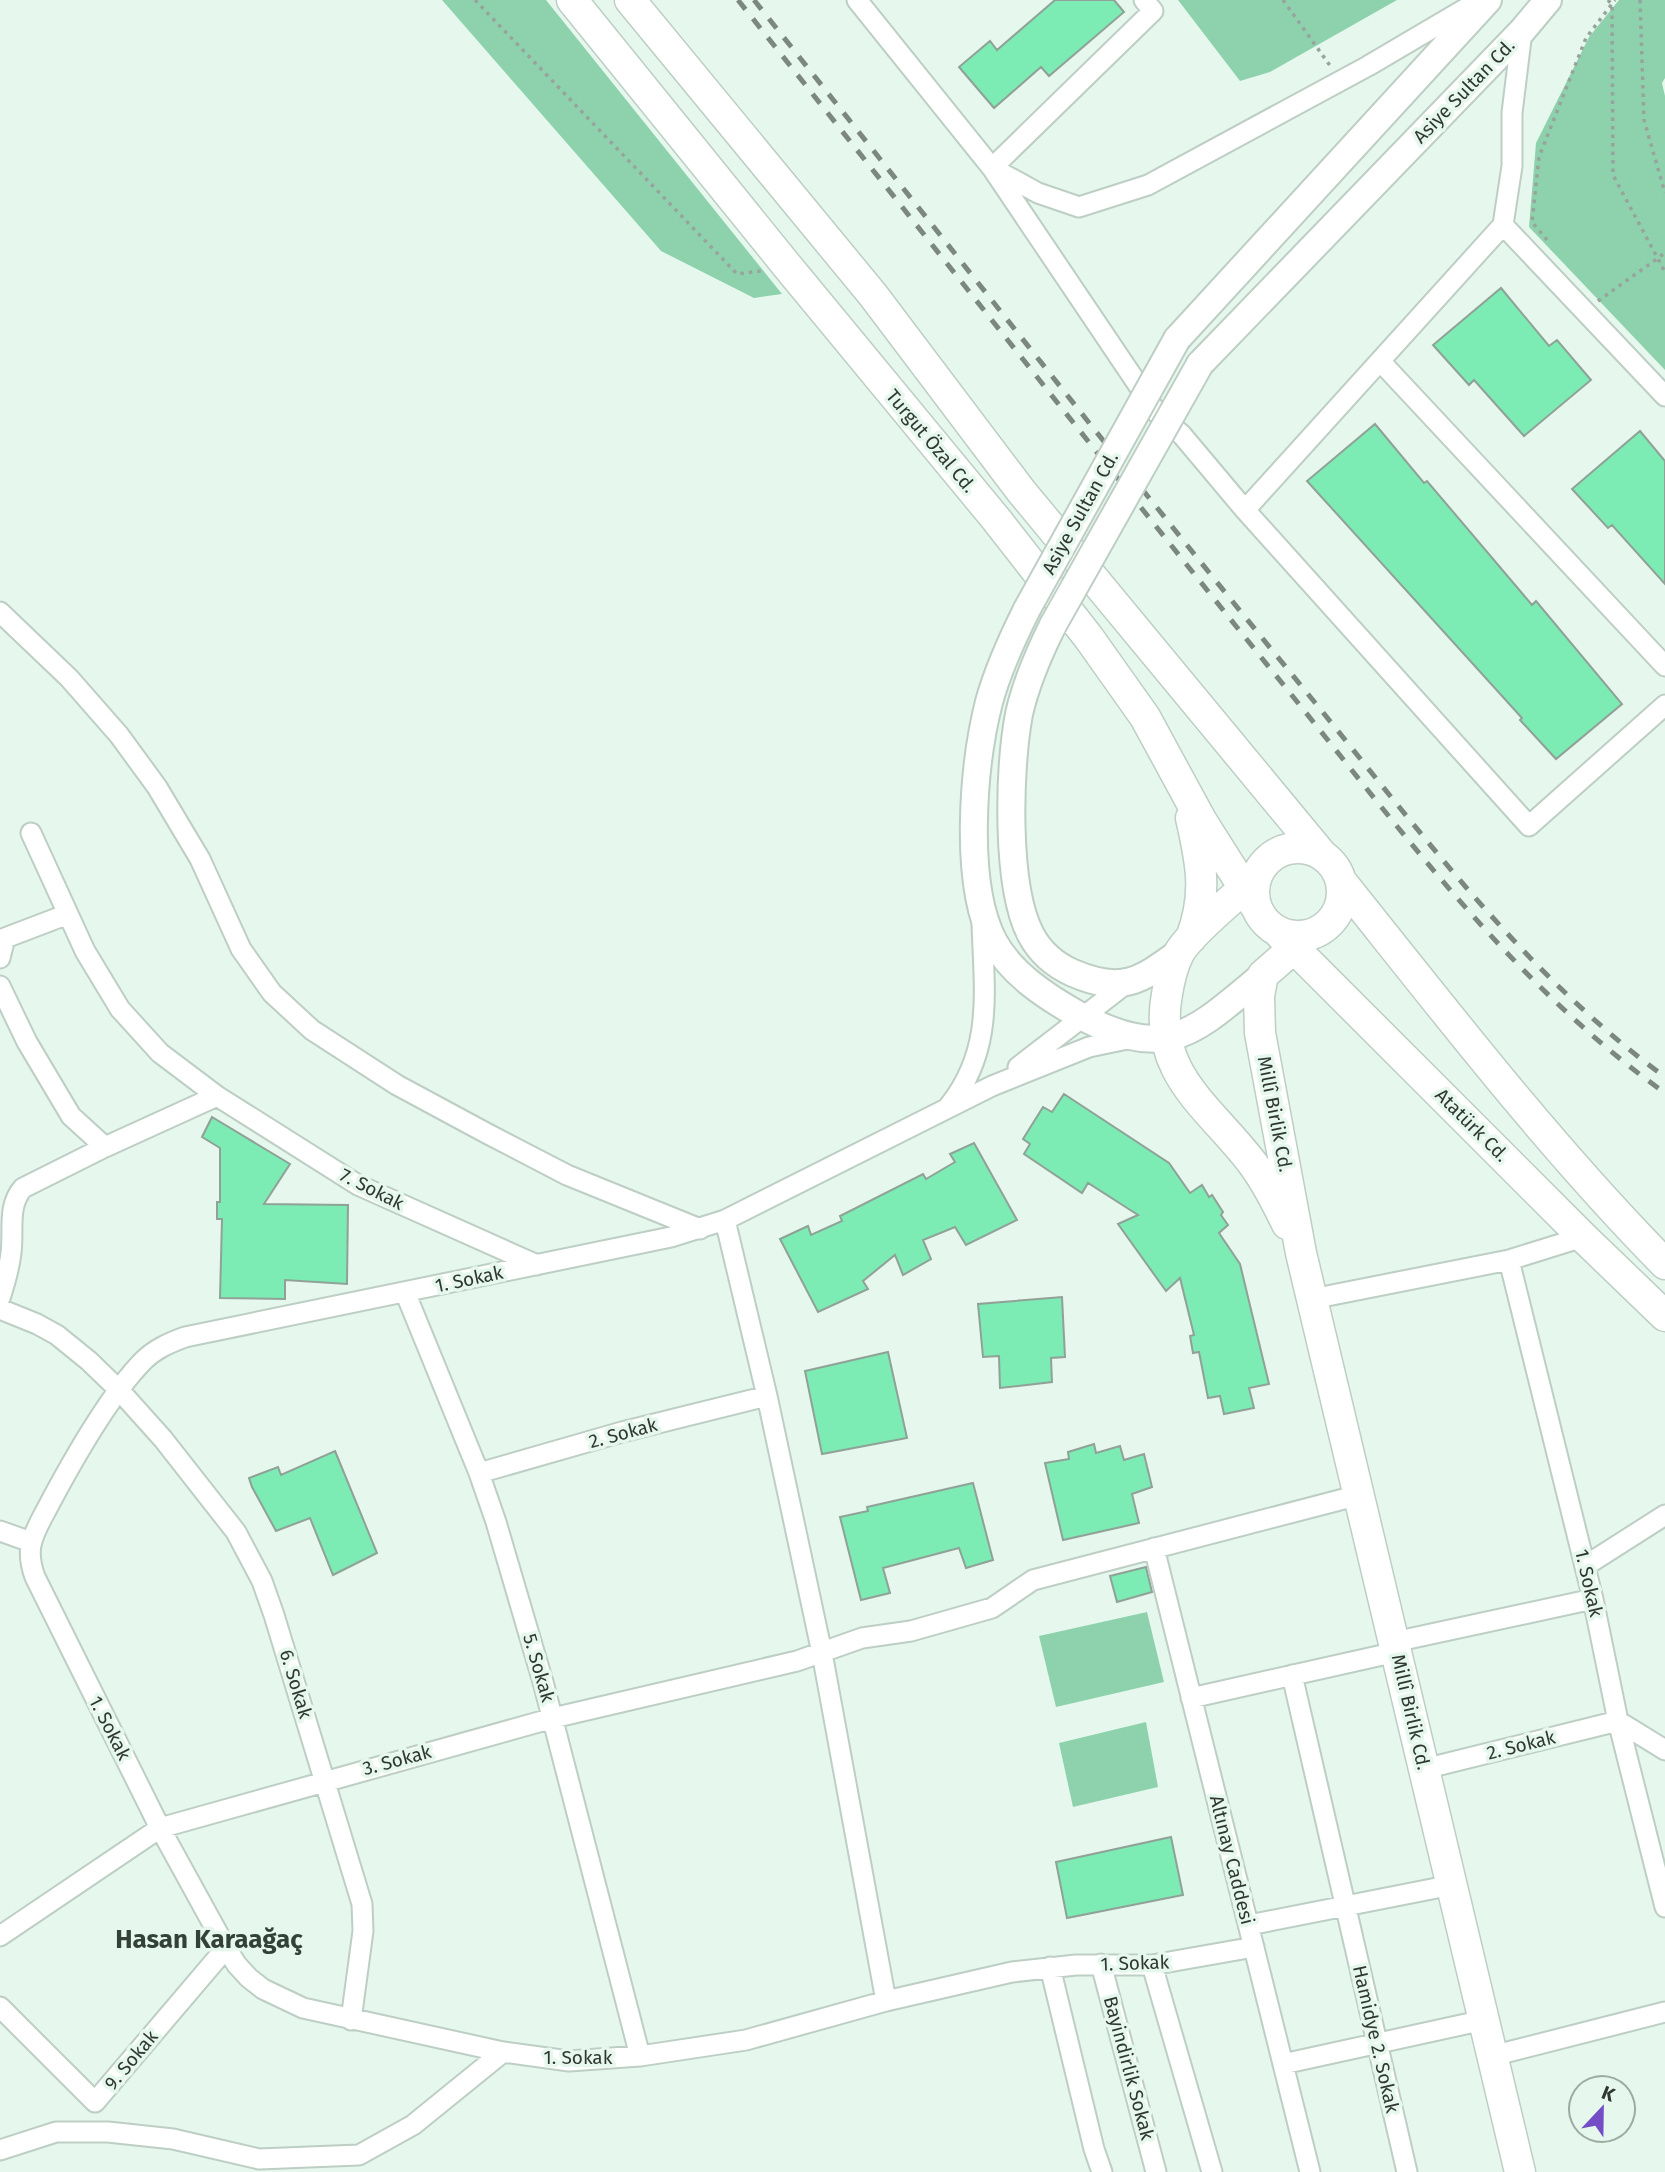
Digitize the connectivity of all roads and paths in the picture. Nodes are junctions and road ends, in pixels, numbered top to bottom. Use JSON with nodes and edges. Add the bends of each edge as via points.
{"nodes":[{"id":1,"x":475,"y":0,"type":"edge"},
{"id":2,"x":572,"y":0,"type":"edge"},
{"id":3,"x":630,"y":0,"type":"edge"},
{"id":4,"x":857,"y":0,"type":"edge"},
{"id":5,"x":1144,"y":0,"type":"edge"},
{"id":6,"x":1283,"y":0,"type":"edge"},
{"id":7,"x":1480,"y":0,"type":"edge"},
{"id":8,"x":1488,"y":0,"type":"edge"},
{"id":9,"x":1548,"y":0,"type":"edge"},
{"id":10,"x":1615,"y":0,"type":"edge"},
{"id":11,"x":1640,"y":0,"type":"edge"},
{"id":12,"x":1610,"y":2,"type":"edge"},
{"id":13,"x":1522,"y":31,"type":"junction"},
{"id":14,"x":1341,"y":80,"type":"junction"},
{"id":15,"x":992,"y":167,"type":"junction"},
{"id":16,"x":1665,"y":193,"type":"edge"},
{"id":17,"x":1503,"y":225,"type":"junction"},
{"id":18,"x":1548,"y":242,"type":"dead end"},
{"id":19,"x":1665,"y":253,"type":"edge"},
{"id":20,"x":1657,"y":257,"type":"junction"},
{"id":21,"x":788,"y":267,"type":"junction"},
{"id":22,"x":1665,"y":272,"type":"edge"},
{"id":23,"x":1605,"y":311,"type":"dead end"},
{"id":24,"x":1380,"y":361,"type":"junction"},
{"id":25,"x":1665,"y":396,"type":"edge"},
{"id":26,"x":1245,"y":510,"type":"junction"},
{"id":27,"x":0,"y":612,"type":"edge"},
{"id":28,"x":1665,"y":666,"type":"edge"},
{"id":29,"x":1665,"y":705,"type":"edge"},
{"id":30,"x":1185,"y":791,"type":"junction"},
{"id":31,"x":31,"y":833,"type":"dead end"},
{"id":32,"x":1324,"y":856,"type":"junction"},
{"id":33,"x":1341,"y":881,"type":"junction"},
{"id":34,"x":1252,"y":891,"type":"junction"},
{"id":35,"x":981,"y":905,"type":"junction"},
{"id":36,"x":68,"y":914,"type":"junction"},
{"id":37,"x":1294,"y":939,"type":"junction"},
{"id":38,"x":1185,"y":947,"type":"junction"},
{"id":39,"x":0,"y":958,"type":"edge"},
{"id":40,"x":1263,"y":975,"type":"junction"},
{"id":41,"x":1085,"y":978,"type":"junction"},
{"id":42,"x":1127,"y":983,"type":"junction"},
{"id":43,"x":0,"y":986,"type":"edge"},
{"id":44,"x":1092,"y":1024,"type":"junction"},
{"id":45,"x":1151,"y":1039,"type":"junction"},
{"id":46,"x":992,"y":1086,"type":"junction"},
{"id":47,"x":217,"y":1096,"type":"junction"},
{"id":48,"x":946,"y":1110,"type":"junction"},
{"id":49,"x":105,"y":1146,"type":"junction"},
{"id":50,"x":725,"y":1220,"type":"junction"},
{"id":51,"x":700,"y":1229,"type":"junction"},
{"id":52,"x":1583,"y":1237,"type":"junction"},
{"id":53,"x":1301,"y":1253,"type":"junction"},
{"id":54,"x":1509,"y":1260,"type":"junction"},
{"id":55,"x":1665,"y":1264,"type":"edge"},
{"id":56,"x":537,"y":1265,"type":"junction"},
{"id":57,"x":405,"y":1292,"type":"junction"},
{"id":58,"x":0,"y":1298,"type":"edge"},
{"id":59,"x":1312,"y":1299,"type":"junction"},
{"id":60,"x":0,"y":1309,"type":"edge"},
{"id":61,"x":1665,"y":1316,"type":"edge"},
{"id":62,"x":120,"y":1391,"type":"junction"},
{"id":63,"x":767,"y":1396,"type":"junction"},
{"id":64,"x":479,"y":1473,"type":"junction"},
{"id":65,"x":1359,"y":1495,"type":"junction"},
{"id":66,"x":1665,"y":1515,"type":"edge"},
{"id":67,"x":0,"y":1531,"type":"edge"},
{"id":68,"x":32,"y":1542,"type":"junction"},
{"id":69,"x":1154,"y":1548,"type":"junction"},
{"id":70,"x":1585,"y":1566,"type":"junction"},
{"id":71,"x":1593,"y":1599,"type":"junction"},
{"id":72,"x":1395,"y":1647,"type":"junction"},
{"id":73,"x":822,"y":1653,"type":"junction"},
{"id":74,"x":1292,"y":1675,"type":"junction"},
{"id":75,"x":1191,"y":1698,"type":"junction"},
{"id":76,"x":552,"y":1718,"type":"junction"},
{"id":77,"x":1618,"y":1721,"type":"junction"},
{"id":78,"x":1665,"y":1750,"type":"edge"},
{"id":79,"x":1424,"y":1769,"type":"junction"},
{"id":80,"x":326,"y":1780,"type":"junction"},
{"id":81,"x":160,"y":1828,"type":"junction"},
{"id":82,"x":1452,"y":1885,"type":"junction"},
{"id":83,"x":1345,"y":1907,"type":"junction"},
{"id":84,"x":1665,"y":1907,"type":"edge"},
{"id":85,"x":1249,"y":1925,"type":"junction"},
{"id":86,"x":0,"y":1936,"type":"edge"},
{"id":87,"x":1254,"y":1947,"type":"junction"},
{"id":88,"x":226,"y":1948,"type":"junction"},
{"id":89,"x":1101,"y":1964,"type":"junction"},
{"id":90,"x":1152,"y":1965,"type":"junction"},
{"id":91,"x":1050,"y":1967,"type":"junction"},
{"id":92,"x":886,"y":2001,"type":"junction"},
{"id":93,"x":0,"y":2007,"type":"edge"},
{"id":94,"x":1665,"y":2012,"type":"edge"},
{"id":95,"x":351,"y":2020,"type":"junction"},
{"id":96,"x":1484,"y":2020,"type":"junction"},
{"id":97,"x":1377,"y":2044,"type":"junction"},
{"id":98,"x":502,"y":2052,"type":"junction"},
{"id":99,"x":640,"y":2056,"type":"junction"},
{"id":100,"x":1492,"y":2056,"type":"junction"},
{"id":101,"x":1283,"y":2064,"type":"junction"},
{"id":102,"x":0,"y":2150,"type":"edge"},
{"id":103,"x":1102,"y":2172,"type":"edge"},
{"id":104,"x":1156,"y":2172,"type":"edge"},
{"id":105,"x":1212,"y":2172,"type":"edge"},
{"id":106,"x":1310,"y":2172,"type":"edge"},
{"id":107,"x":1407,"y":2172,"type":"edge"},
{"id":108,"x":1520,"y":2172,"type":"edge"}],
"edges":[{"from":1,"to":21,"type":"path","via":[[737,274]]},
{"from":2,"to":21,"type":"main road","name":"Turgut Özal Cd."},
{"from":3,"to":32,"type":"main road","name":"Turgut Özal Cd.","via":[[873,295],[1030,502]]},
{"from":4,"to":15,"type":"street"},
{"from":5,"to":15,"type":"street","via":[[1153,11]]},
{"from":6,"to":14,"type":"path"},
{"from":7,"to":14,"type":"street"},
{"from":8,"to":35,"type":"main road","name":"Asiye Sultan Cd.","bridge":true,"via":[[1177,339],[1027,609],[999,671],[983,728],[975,803]]},
{"from":9,"to":13,"type":"main road","name":"Asiye Sultan Cd."},
{"from":10,"to":12,"type":"path"},
{"from":11,"to":16,"type":"path","via":[[1644,120]]},
{"from":12,"to":18,"type":"path","via":[[1586,38],[1539,157],[1532,222]]},
{"from":12,"to":20,"type":"path","via":[[1613,175]]},
{"from":13,"to":17,"type":"street"},
{"from":13,"to":41,"type":"main road","name":"Asiye Sultan Cd.","bridge":true,"via":[[1200,364],[1053,625],[1028,683],[1014,744],[1014,864],[1031,936],[1052,961]]},
{"from":14,"to":15,"type":"street","via":[[1148,185],[1079,207],[1038,193]]},
{"from":15,"to":26,"type":"street","via":[[1157,413],[1182,435]]},
{"from":17,"to":24,"type":"street"},
{"from":17,"to":25,"type":"street"},
{"from":19,"to":20,"type":"path"},
{"from":20,"to":22,"type":"path"},
{"from":20,"to":23,"type":"path","via":[[1596,302]]},
{"from":21,"to":30,"type":"main road","name":"Turgut Özal Cd.","via":[[1089,638],[1144,717]]},
{"from":24,"to":26,"type":"street"},
{"from":24,"to":28,"type":"street"},
{"from":26,"to":29,"type":"street","via":[[1529,826]]},
{"from":27,"to":51,"type":"street","via":[[69,678],[119,735],[200,859],[241,949],[272,993],[312,1030],[397,1085],[567,1175]]},
{"from":30,"to":34,"type":"main road","name":"Turgut Özal Cd."},
{"from":30,"to":38,"type":"main road","via":[[1202,875],[1200,909]]},
{"from":31,"to":36,"type":"street","name":"7. Sokak"},
{"from":32,"to":33,"type":"main road"},
{"from":32,"to":34,"type":"main road","via":[[1310,849],[1280,851],[1268,859]]},
{"from":33,"to":37,"type":"main road","via":[[1343,896],[1332,922],[1321,931]]},
{"from":33,"to":55,"type":"main road","via":[[1494,1072],[1614,1212]]},
{"from":34,"to":37,"type":"main road","via":[[1267,925]]},
{"from":34,"to":38,"type":"main road"},
{"from":35,"to":44,"type":"main road","name":"Asiye Sultan Cd.","via":[[995,942],[1016,971]]},
{"from":35,"to":48,"type":"street","via":[[981,1039],[968,1078]]},
{"from":36,"to":39,"type":"street","via":[[5,938]]},
{"from":36,"to":47,"type":"street","name":"7. Sokak","via":[[120,1009],[160,1053]]},
{"from":37,"to":40,"type":"main road"},
{"from":37,"to":52,"type":"main road","name":"Atatürk Cd."},
{"from":38,"to":42,"type":"main road"},
{"from":38,"to":45,"type":"main road"},
{"from":40,"to":45,"type":"main road","via":[[1186,1032]]},
{"from":40,"to":53,"type":"main road","name":"Millî Birlik Cd.","via":[[1260,1033]]},
{"from":41,"to":42,"type":"main road","name":"Asiye Sultan Cd."},
{"from":41,"to":44,"type":"street","via":[[1096,991]]},
{"from":42,"to":44,"type":"street"},
{"from":43,"to":49,"type":"street","via":[[71,1116]]},
{"from":44,"to":45,"type":"main road","name":"Asiye Sultan Cd."},
{"from":44,"to":46,"type":"street"},
{"from":44,"to":46,"type":"street"},
{"from":45,"to":53,"type":"main road","name":"Millî Birlik Cd.","via":[[1252,1163]]},
{"from":46,"to":48,"type":"street","name":"1. Sokak"},
{"from":47,"to":49,"type":"street"},
{"from":47,"to":56,"type":"street","name":"7. Sokak","via":[[358,1185]]},
{"from":48,"to":50,"type":"street","name":"1. Sokak"},
{"from":49,"to":58,"type":"street","via":[[23,1188],[14,1198],[12,1252]]},
{"from":50,"to":51,"type":"street","name":"1. Sokak"},
{"from":50,"to":63,"type":"street"},
{"from":51,"to":56,"type":"street","name":"1. Sokak"},
{"from":52,"to":54,"type":"street"},
{"from":52,"to":61,"type":"main road","name":"Atatürk Cd."},
{"from":53,"to":59,"type":"main road","name":"Millî Birlik Cd."},
{"from":54,"to":59,"type":"street"},
{"from":54,"to":70,"type":"street","name":"1. Sokak"},
{"from":56,"to":57,"type":"street","name":"1. Sokak"},
{"from":57,"to":62,"type":"street","name":"1. Sokak","via":[[176,1340],[144,1360]]},
{"from":57,"to":64,"type":"street","name":"5. Sokak"},
{"from":59,"to":65,"type":"main road","name":"Millî Birlik Cd."},
{"from":60,"to":62,"type":"street","name":"6. Sokak","via":[[57,1335]]},
{"from":62,"to":68,"type":"street","name":"1. Sokak","via":[[63,1480]]},
{"from":62,"to":80,"type":"street","name":"6. Sokak","via":[[188,1468],[251,1557]]},
{"from":63,"to":64,"type":"street","name":"2. Sokak"},
{"from":63,"to":73,"type":"street"},
{"from":64,"to":76,"type":"street","name":"5. Sokak"},
{"from":65,"to":69,"type":"street","name":"3. Sokak"},
{"from":65,"to":72,"type":"main road","name":"Millî Birlik Cd."},
{"from":66,"to":70,"type":"street"},
{"from":67,"to":68,"type":"street"},
{"from":68,"to":81,"type":"street","name":"1. Sokak","via":[[35,1577]]},
{"from":69,"to":73,"type":"street","name":"3. Sokak","via":[[1033,1580],[992,1608],[911,1631],[862,1638]]},
{"from":69,"to":75,"type":"street","name":"Altınay Caddesi"},
{"from":70,"to":71,"type":"street","name":"1. Sokak"},
{"from":71,"to":72,"type":"street"},
{"from":71,"to":77,"type":"street","name":"1. Sokak"},
{"from":72,"to":74,"type":"street"},
{"from":72,"to":79,"type":"main road","name":"Millî Birlik Cd."},
{"from":73,"to":76,"type":"street","name":"3. Sokak"},
{"from":73,"to":92,"type":"street"},
{"from":74,"to":75,"type":"street"},
{"from":74,"to":83,"type":"street","name":"Hamidye 2. Sokak"},
{"from":75,"to":85,"type":"street","name":"Altınay Caddesi"},
{"from":76,"to":80,"type":"street","name":"3. Sokak"},
{"from":76,"to":99,"type":"street","name":"5. Sokak"},
{"from":77,"to":78,"type":"street"},
{"from":77,"to":79,"type":"street","name":"2. Sokak"},
{"from":77,"to":84,"type":"street","name":"1. Sokak"},
{"from":79,"to":82,"type":"main road","name":"Millî Birlik Cd."},
{"from":80,"to":81,"type":"street","name":"3. Sokak"},
{"from":80,"to":95,"type":"street","name":"6. Sokak","via":[[362,1905]]},
{"from":81,"to":86,"type":"street","name":"3. Sokak"},
{"from":81,"to":88,"type":"street","name":"1. Sokak"},
{"from":82,"to":83,"type":"street"},
{"from":82,"to":96,"type":"main road","name":"Millî Birlik Cd."},
{"from":83,"to":85,"type":"street"},
{"from":83,"to":97,"type":"street","name":"Hamidye 2. Sokak"},
{"from":85,"to":87,"type":"street","name":"Altınay Caddesi"},
{"from":87,"to":90,"type":"street","name":"1. Sokak"},
{"from":87,"to":101,"type":"street","name":"Altınay Caddesi"},
{"from":88,"to":93,"type":"street","name":"9. Sokak","via":[[96,2102]]},
{"from":88,"to":95,"type":"street","name":"1. Sokak","via":[[263,1989],[303,2008]]},
{"from":89,"to":90,"type":"street","name":"1. Sokak"},
{"from":89,"to":91,"type":"street","name":"1. Sokak"},
{"from":89,"to":104,"type":"street","name":"Bayindirlik Sokak"},
{"from":90,"to":105,"type":"street"},
{"from":91,"to":92,"type":"street","name":"1. Sokak"},
{"from":91,"to":103,"type":"street"},
{"from":92,"to":99,"type":"street","name":"1. Sokak","via":[[746,2040]]},
{"from":94,"to":100,"type":"street"},
{"from":95,"to":98,"type":"street","name":"1. Sokak"},
{"from":96,"to":97,"type":"street"},
{"from":96,"to":100,"type":"main road","name":"Millî Birlik Cd."},
{"from":97,"to":101,"type":"street"},
{"from":97,"to":107,"type":"street","name":"Hamidye 2. Sokak"},
{"from":98,"to":99,"type":"street","name":"1. Sokak","via":[[569,2061]]},
{"from":98,"to":102,"type":"street","via":[[413,2125],[359,2155],[259,2159],[173,2139],[108,2132],[56,2132]]},
{"from":100,"to":108,"type":"main road","name":"Millî Birlik Cd."},
{"from":101,"to":106,"type":"street","name":"Altınay Caddesi"}]}
